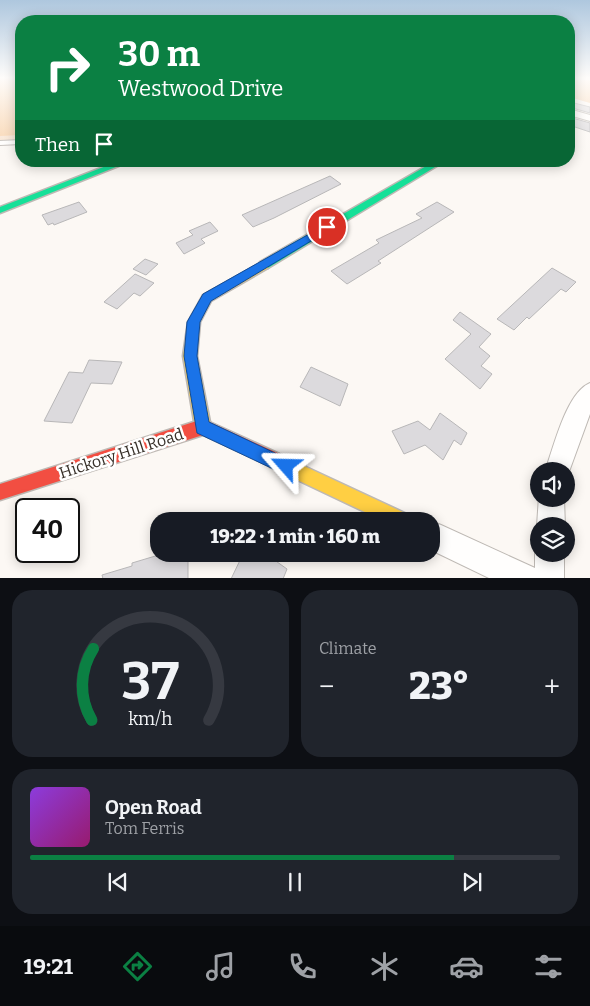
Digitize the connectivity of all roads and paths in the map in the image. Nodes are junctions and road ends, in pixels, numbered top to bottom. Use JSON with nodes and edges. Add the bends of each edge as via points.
{"nodes":[{"id":1,"x":575,"y":114,"type":"edge"},
{"id":2,"x":590,"y":118,"type":"edge"},
{"id":3,"x":15,"y":142,"type":"edge"},
{"id":4,"x":0,"y":143,"type":"edge"},
{"id":5,"x":111,"y":167,"type":"edge"},
{"id":6,"x":431,"y":167,"type":"edge"},
{"id":7,"x":0,"y":210,"type":"edge"},
{"id":8,"x":590,"y":394,"type":"edge"},
{"id":9,"x":202,"y":427,"type":"junction"},
{"id":10,"x":561,"y":462,"type":"edge"},
{"id":11,"x":0,"y":492,"type":"edge"},
{"id":12,"x":384,"y":512,"type":"edge"},
{"id":13,"x":440,"y":539,"type":"edge"},
{"id":14,"x":550,"y":562,"type":"edge"},
{"id":15,"x":525,"y":578,"type":"edge"},
{"id":16,"x":549,"y":578,"type":"edge"}],
"edges":[{"from":1,"to":2,"type":"street"},
{"from":3,"to":4,"type":"lane"},
{"from":5,"to":7,"type":"street"},
{"from":6,"to":9,"type":"street","via":[[207,298],[194,322],[190,356]]},
{"from":8,"to":10,"type":"street","via":[[578,412]]},
{"from":9,"to":11,"type":"street","name":"Hickory Hill Road"},
{"from":9,"to":12,"type":"street"},
{"from":13,"to":15,"type":"street"},
{"from":14,"to":16,"type":"street"}]}
